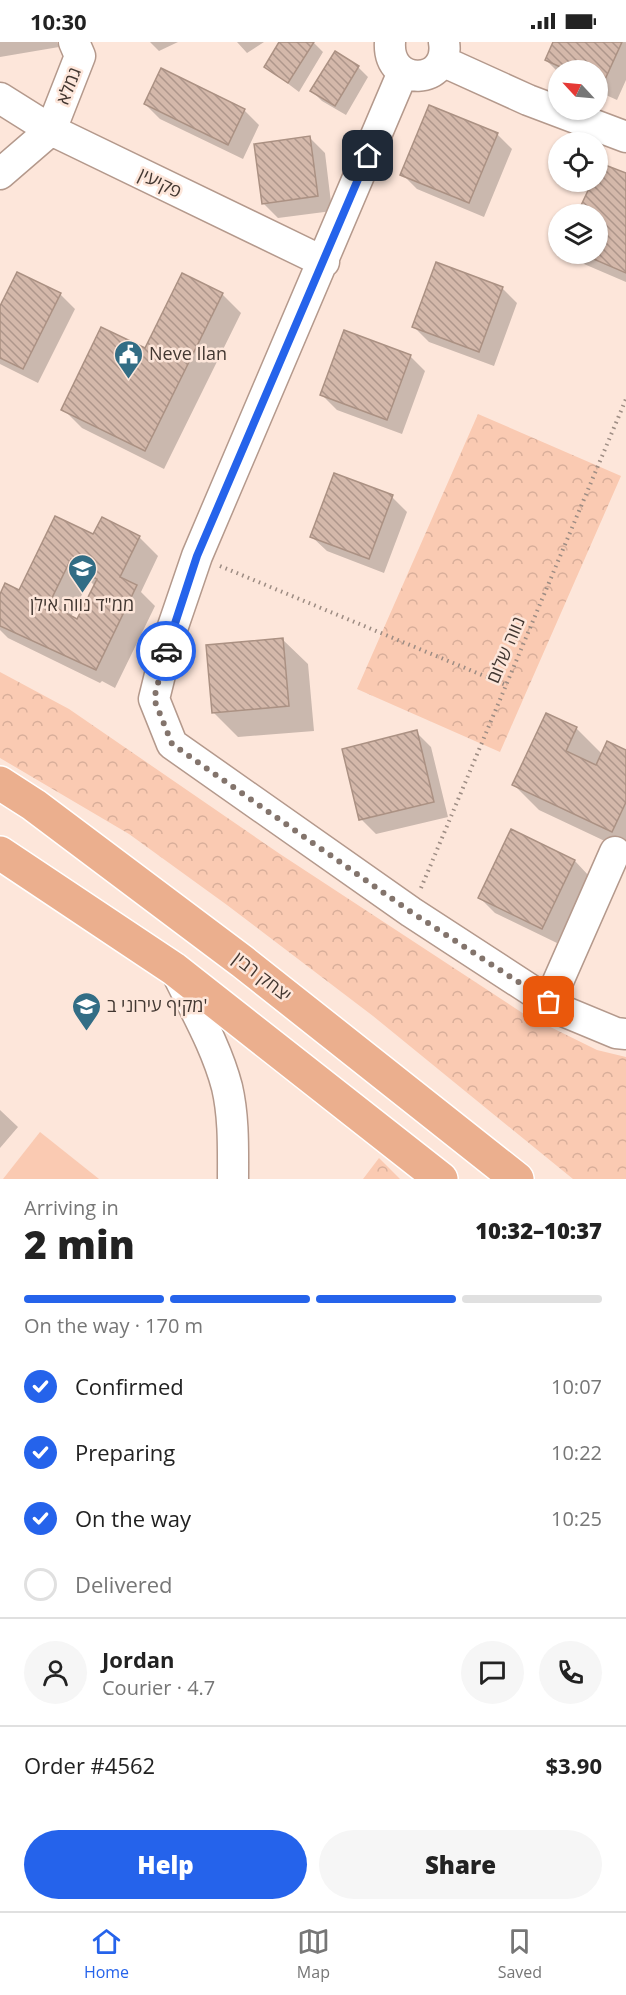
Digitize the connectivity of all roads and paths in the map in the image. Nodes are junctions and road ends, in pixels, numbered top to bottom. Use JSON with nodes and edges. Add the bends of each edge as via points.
{"nodes":[{"id":1,"x":74,"y":42,"type":"edge"},
{"id":2,"x":390,"y":42,"type":"edge"},
{"id":3,"x":443,"y":51,"type":"edge"},
{"id":4,"x":403,"y":72,"type":"junction"},
{"id":5,"x":0,"y":98,"type":"edge"},
{"id":6,"x":51,"y":130,"type":"junction"},
{"id":7,"x":626,"y":136,"type":"edge"},
{"id":8,"x":0,"y":174,"type":"edge"},
{"id":9,"x":324,"y":261,"type":"junction"},
{"id":10,"x":626,"y":399,"type":"edge"},
{"id":11,"x":197,"y":556,"type":"junction"},
{"id":12,"x":506,"y":685,"type":"junction"},
{"id":13,"x":0,"y":783,"type":"edge"},
{"id":14,"x":615,"y":852,"type":"dead end"},
{"id":15,"x":0,"y":853,"type":"edge"},
{"id":16,"x":411,"y":912,"type":"junction"},
{"id":17,"x":174,"y":969,"type":"junction"},
{"id":18,"x":549,"y":1002,"type":"junction"},
{"id":19,"x":626,"y":1034,"type":"edge"},
{"id":20,"x":232,"y":1179,"type":"edge"},
{"id":21,"x":441,"y":1179,"type":"edge"},
{"id":22,"x":517,"y":1179,"type":"edge"}],
"edges":[{"from":1,"to":6,"type":"street","name":"גמלא","via":[[80,56]]},
{"from":2,"to":4,"type":"street","via":[[392,59]]},
{"from":3,"to":4,"type":"street","via":[[429,74]]},
{"from":3,"to":7,"type":"street","via":[[528,100]]},
{"from":4,"to":9,"type":"street"},
{"from":5,"to":6,"type":"street","name":"פקיעין"},
{"from":6,"to":8,"type":"street"},
{"from":6,"to":9,"type":"street","name":"פקיעין"},
{"from":9,"to":11,"type":"street"},
{"from":10,"to":12,"type":"path","name":"נווה שלום"},
{"from":11,"to":12,"type":"path"},
{"from":11,"to":16,"type":"street","via":[[169,638],[154,699],[172,744]]},
{"from":12,"to":16,"type":"path","name":"נווה שלום"},
{"from":13,"to":22,"type":"main road","name":"יצחק רבין","via":[[243,962]]},
{"from":14,"to":18,"type":"street"},
{"from":15,"to":17,"type":"main road"},
{"from":16,"to":18,"type":"street"},
{"from":17,"to":20,"type":"street","via":[[215,1050],[227,1088],[233,1135]]},
{"from":17,"to":21,"type":"main road"},
{"from":18,"to":19,"type":"street"}]}
